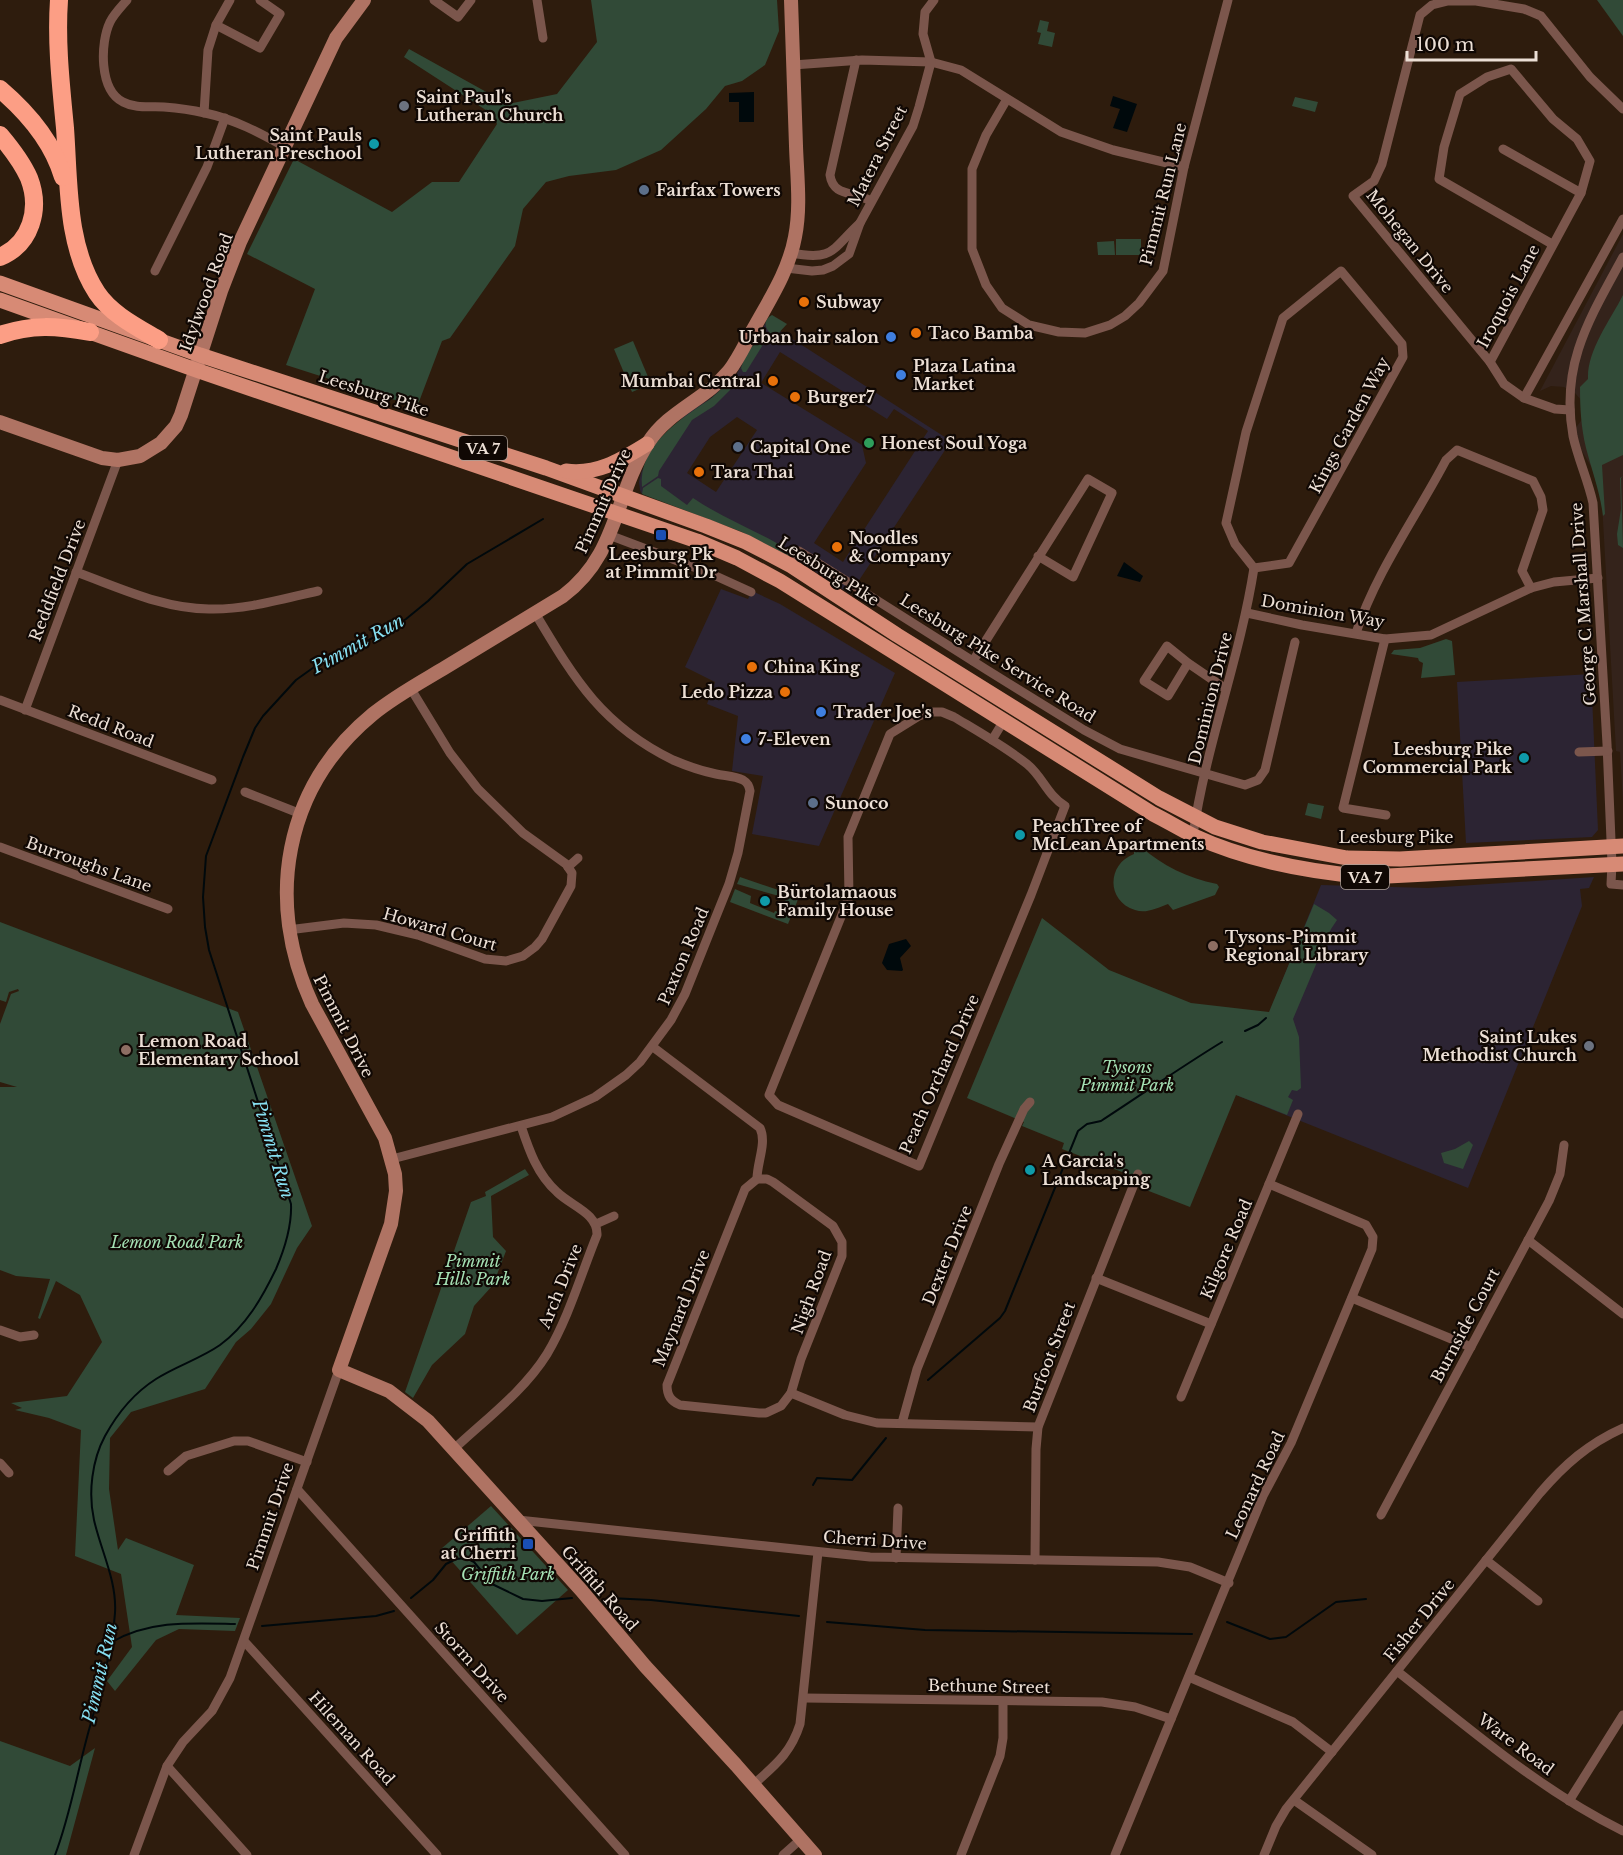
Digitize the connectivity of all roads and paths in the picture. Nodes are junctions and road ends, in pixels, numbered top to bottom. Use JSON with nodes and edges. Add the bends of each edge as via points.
{"nodes":[{"id":1,"x":59,"y":0,"type":"edge"},
{"id":2,"x":127,"y":0,"type":"edge"},
{"id":3,"x":230,"y":0,"type":"edge"},
{"id":4,"x":260,"y":0,"type":"edge"},
{"id":5,"x":364,"y":0,"type":"edge"},
{"id":6,"x":434,"y":0,"type":"edge"},
{"id":7,"x":471,"y":0,"type":"edge"},
{"id":8,"x":537,"y":0,"type":"edge"},
{"id":9,"x":791,"y":0,"type":"edge"},
{"id":10,"x":934,"y":0,"type":"edge"},
{"id":11,"x":1228,"y":0,"type":"edge"},
{"id":12,"x":216,"y":25,"type":"junction"},
{"id":13,"x":543,"y":38,"type":"dead end"},
{"id":14,"x":856,"y":60,"type":"junction"},
{"id":15,"x":931,"y":62,"type":"junction"},
{"id":16,"x":794,"y":65,"type":"junction"},
{"id":17,"x":0,"y":90,"type":"edge"},
{"id":18,"x":1007,"y":99,"type":"junction"},
{"id":19,"x":1623,"y":109,"type":"edge"},
{"id":20,"x":204,"y":113,"type":"junction"},
{"id":21,"x":225,"y":118,"type":"junction"},
{"id":22,"x":0,"y":135,"type":"edge"},
{"id":23,"x":285,"y":147,"type":"junction"},
{"id":24,"x":1503,"y":149,"type":"dead end"},
{"id":25,"x":1184,"y":167,"type":"junction"},
{"id":26,"x":1581,"y":193,"type":"junction"},
{"id":27,"x":871,"y":201,"type":"junction"},
{"id":28,"x":71,"y":208,"type":"junction"},
{"id":29,"x":1623,"y":219,"type":"edge"},
{"id":30,"x":860,"y":223,"type":"junction"},
{"id":31,"x":1552,"y":244,"type":"junction"},
{"id":32,"x":791,"y":253,"type":"junction"},
{"id":33,"x":0,"y":257,"type":"edge"},
{"id":34,"x":1623,"y":257,"type":"edge"},
{"id":35,"x":786,"y":267,"type":"junction"},
{"id":36,"x":155,"y":271,"type":"dead end"},
{"id":37,"x":0,"y":283,"type":"edge"},
{"id":38,"x":0,"y":300,"type":"edge"},
{"id":39,"x":90,"y":332,"type":"junction"},
{"id":40,"x":0,"y":335,"type":"edge"},
{"id":41,"x":159,"y":340,"type":"junction"},
{"id":42,"x":1490,"y":362,"type":"junction"},
{"id":43,"x":198,"y":363,"type":"junction"},
{"id":44,"x":1524,"y":398,"type":"junction"},
{"id":45,"x":1570,"y":410,"type":"junction"},
{"id":46,"x":0,"y":422,"type":"edge"},
{"id":47,"x":646,"y":444,"type":"junction"},
{"id":48,"x":118,"y":460,"type":"junction"},
{"id":49,"x":546,"y":468,"type":"junction"},
{"id":50,"x":623,"y":497,"type":"junction"},
{"id":51,"x":617,"y":514,"type":"junction"},
{"id":52,"x":609,"y":535,"type":"junction"},
{"id":53,"x":1038,"y":556,"type":"junction"},
{"id":54,"x":790,"y":565,"type":"junction"},
{"id":55,"x":1254,"y":568,"type":"junction"},
{"id":56,"x":76,"y":572,"type":"junction"},
{"id":57,"x":1598,"y":578,"type":"junction"},
{"id":58,"x":1531,"y":588,"type":"junction"},
{"id":59,"x":318,"y":591,"type":"dead end"},
{"id":60,"x":751,"y":592,"type":"dead end"},
{"id":61,"x":535,"y":613,"type":"junction"},
{"id":62,"x":1247,"y":613,"type":"junction"},
{"id":63,"x":1356,"y":633,"type":"junction"},
{"id":64,"x":1385,"y":639,"type":"junction"},
{"id":65,"x":1295,"y":642,"type":"dead end"},
{"id":66,"x":973,"y":661,"type":"junction"},
{"id":67,"x":1188,"y":663,"type":"junction"},
{"id":68,"x":411,"y":689,"type":"junction"},
{"id":69,"x":1226,"y":689,"type":"junction"},
{"id":70,"x":0,"y":700,"type":"edge"},
{"id":71,"x":25,"y":710,"type":"junction"},
{"id":72,"x":1003,"y":722,"type":"junction"},
{"id":73,"x":992,"y":740,"type":"junction"},
{"id":74,"x":1579,"y":752,"type":"dead end"},
{"id":75,"x":1608,"y":752,"type":"junction"},
{"id":76,"x":1206,"y":775,"type":"junction"},
{"id":77,"x":212,"y":780,"type":"dead end"},
{"id":78,"x":245,"y":792,"type":"dead end"},
{"id":79,"x":301,"y":814,"type":"junction"},
{"id":80,"x":1386,"y":815,"type":"dead end"},
{"id":81,"x":1196,"y":818,"type":"junction"},
{"id":82,"x":1193,"y":835,"type":"junction"},
{"id":83,"x":0,"y":847,"type":"edge"},
{"id":84,"x":1616,"y":855,"type":"edge"},
{"id":85,"x":578,"y":858,"type":"dead end"},
{"id":86,"x":568,"y":867,"type":"junction"},
{"id":87,"x":1623,"y":885,"type":"edge"},
{"id":88,"x":168,"y":909,"type":"dead end"},
{"id":89,"x":288,"y":930,"type":"junction"},
{"id":90,"x":653,"y":1047,"type":"junction"},
{"id":91,"x":1030,"y":1102,"type":"dead end"},
{"id":92,"x":1298,"y":1114,"type":"dead end"},
{"id":93,"x":521,"y":1125,"type":"junction"},
{"id":94,"x":1564,"y":1145,"type":"dead end"},
{"id":95,"x":392,"y":1159,"type":"junction"},
{"id":96,"x":1138,"y":1174,"type":"dead end"},
{"id":97,"x":757,"y":1179,"type":"junction"},
{"id":98,"x":1269,"y":1184,"type":"junction"},
{"id":99,"x":614,"y":1216,"type":"dead end"},
{"id":100,"x":596,"y":1224,"type":"junction"},
{"id":101,"x":1528,"y":1240,"type":"junction"},
{"id":102,"x":1096,"y":1278,"type":"junction"},
{"id":103,"x":1352,"y":1298,"type":"junction"},
{"id":104,"x":1623,"y":1314,"type":"edge"},
{"id":105,"x":1211,"y":1324,"type":"junction"},
{"id":106,"x":0,"y":1330,"type":"edge"},
{"id":107,"x":34,"y":1335,"type":"dead end"},
{"id":108,"x":1471,"y":1347,"type":"junction"},
{"id":109,"x":339,"y":1370,"type":"junction"},
{"id":110,"x":791,"y":1393,"type":"junction"},
{"id":111,"x":1181,"y":1397,"type":"dead end"},
{"id":112,"x":903,"y":1423,"type":"junction"},
{"id":113,"x":1038,"y":1426,"type":"junction"},
{"id":114,"x":1623,"y":1428,"type":"edge"},
{"id":115,"x":454,"y":1449,"type":"junction"},
{"id":116,"x":307,"y":1462,"type":"junction"},
{"id":117,"x":0,"y":1463,"type":"edge"},
{"id":118,"x":168,"y":1471,"type":"dead end"},
{"id":119,"x":9,"y":1473,"type":"dead end"},
{"id":120,"x":297,"y":1489,"type":"junction"},
{"id":121,"x":898,"y":1508,"type":"dead end"},
{"id":122,"x":1381,"y":1515,"type":"dead end"},
{"id":123,"x":518,"y":1520,"type":"junction"},
{"id":124,"x":818,"y":1551,"type":"junction"},
{"id":125,"x":896,"y":1558,"type":"junction"},
{"id":126,"x":1035,"y":1560,"type":"junction"},
{"id":127,"x":1486,"y":1560,"type":"junction"},
{"id":128,"x":1228,"y":1583,"type":"junction"},
{"id":129,"x":1538,"y":1601,"type":"dead end"},
{"id":130,"x":244,"y":1641,"type":"junction"},
{"id":131,"x":1397,"y":1671,"type":"junction"},
{"id":132,"x":1189,"y":1677,"type":"junction"},
{"id":133,"x":804,"y":1698,"type":"junction"},
{"id":134,"x":1004,"y":1702,"type":"junction"},
{"id":135,"x":1623,"y":1715,"type":"edge"},
{"id":136,"x":1171,"y":1719,"type":"junction"},
{"id":137,"x":1332,"y":1752,"type":"junction"},
{"id":138,"x":167,"y":1766,"type":"junction"},
{"id":139,"x":753,"y":1785,"type":"junction"},
{"id":140,"x":1294,"y":1800,"type":"junction"},
{"id":141,"x":1569,"y":1800,"type":"junction"},
{"id":142,"x":1623,"y":1832,"type":"edge"},
{"id":143,"x":801,"y":1839,"type":"junction"},
{"id":144,"x":134,"y":1855,"type":"edge"},
{"id":145,"x":247,"y":1855,"type":"edge"},
{"id":146,"x":437,"y":1855,"type":"edge"},
{"id":147,"x":625,"y":1855,"type":"edge"},
{"id":148,"x":783,"y":1855,"type":"edge"},
{"id":149,"x":814,"y":1855,"type":"edge"},
{"id":150,"x":961,"y":1855,"type":"edge"},
{"id":151,"x":1115,"y":1855,"type":"edge"},
{"id":152,"x":1264,"y":1855,"type":"edge"},
{"id":153,"x":1372,"y":1855,"type":"edge"}],
"edges":[{"from":1,"to":28,"type":"highway","via":[[59,54]]},
{"from":2,"to":20,"type":"street","via":[[109,23],[103,58],[114,96],[132,105]]},
{"from":3,"to":12,"type":"street"},
{"from":4,"to":12,"type":"street","via":[[280,14],[260,48]]},
{"from":5,"to":23,"type":"street","name":"Idylwood Road","via":[[336,38]]},
{"from":6,"to":7,"type":"street","via":[[458,17]]},
{"from":8,"to":13,"type":"street"},
{"from":9,"to":16,"type":"street","name":"Pimmit Drive"},
{"from":10,"to":15,"type":"street","via":[[925,12],[923,33]]},
{"from":11,"to":25,"type":"street","name":"Pimmit Run Lane"},
{"from":12,"to":20,"type":"street","via":[[208,50]]},
{"from":14,"to":15,"type":"street"},
{"from":14,"to":16,"type":"street"},
{"from":14,"to":27,"type":"street","via":[[830,175],[837,190]]},
{"from":15,"to":18,"type":"street","via":[[961,70]]},
{"from":15,"to":27,"type":"street","name":"Matera Street","via":[[912,126]]},
{"from":16,"to":32,"type":"street","name":"Pimmit Drive","via":[[798,189]]},
{"from":17,"to":28,"type":"highway","via":[[31,120],[55,156]]},
{"from":18,"to":25,"type":"street","via":[[1061,132],[1113,150]]},
{"from":18,"to":25,"type":"street","name":"Pimmit Run Lane","via":[[972,169],[972,249],[986,285],[1002,308],[1029,325],[1059,333],[1085,333],[1110,325],[1139,303],[1163,271]]},
{"from":19,"to":42,"type":"street","name":"Mohegan Drive","via":[[1590,77],[1541,16],[1476,1],[1432,5],[1420,15],[1382,164],[1374,181],[1353,196]]},
{"from":20,"to":21,"type":"street"},
{"from":21,"to":23,"type":"street"},
{"from":21,"to":36,"type":"street","via":[[207,167]]},
{"from":22,"to":33,"type":"highway","via":[[29,178],[34,202],[34,216],[26,237]]},
{"from":23,"to":43,"type":"street","name":"Idylwood Road","via":[[240,242]]},
{"from":24,"to":26,"type":"street"},
{"from":26,"to":31,"type":"street","name":"Iroquois Lane"},
{"from":26,"to":31,"type":"street","name":"Iroquois Lane","via":[[1590,161],[1577,139],[1553,120],[1511,69],[1487,77],[1460,94],[1439,179]]},
{"from":27,"to":30,"type":"street","name":"Matera Street"},
{"from":28,"to":41,"type":"highway","via":[[82,265],[98,295],[122,317]]},
{"from":29,"to":44,"type":"street"},
{"from":30,"to":32,"type":"street","name":"Matera Street","via":[[821,257]]},
{"from":30,"to":35,"type":"street","name":"Matera Street","via":[[849,254],[833,266],[812,271]]},
{"from":31,"to":42,"type":"street","name":"Iroquois Lane"},
{"from":32,"to":35,"type":"street","name":"Pimmit Drive"},
{"from":34,"to":45,"type":"street","name":"George C Marshall Drive","via":[[1583,332],[1570,388]]},
{"from":35,"to":47,"type":"street","name":"Pimmit Drive","via":[[730,370],[702,396],[677,411]]},
{"from":37,"to":41,"type":"main road","name":"Leesburg Pike","number":"VA 7"},
{"from":38,"to":39,"type":"main road","name":"Leesburg Pike","number":"VA 7"},
{"from":39,"to":40,"type":"highway","via":[[58,326]]},
{"from":39,"to":43,"type":"main road","name":"Leesburg Pike","number":"VA 7"},
{"from":41,"to":43,"type":"main road","name":"Leesburg Pike","number":"VA 7"},
{"from":42,"to":44,"type":"street","name":"Mohegan Drive","via":[[1504,384]]},
{"from":43,"to":48,"type":"street","name":"Idylwood Road","via":[[182,415],[169,435],[140,456]]},
{"from":43,"to":49,"type":"main road","name":"Leesburg Pike","number":"VA 7"},
{"from":43,"to":51,"type":"main road","name":"Leesburg Pike","number":"VA 7"},
{"from":44,"to":45,"type":"street","name":"Mohegan Drive"},
{"from":45,"to":57,"type":"street","name":"George C Marshall Drive","via":[[1575,447],[1593,503]]},
{"from":46,"to":48,"type":"street","name":"Idylwood Road","via":[[102,458]]},
{"from":47,"to":49,"type":"main road","via":[[607,467],[591,471]]},
{"from":47,"to":50,"type":"street","name":"Pimmit Drive"},
{"from":48,"to":56,"type":"street","name":"Reddfield Drive"},
{"from":49,"to":50,"type":"main road","name":"Leesburg Pike","number":"VA 7"},
{"from":50,"to":51,"type":"street","name":"Pimmit Drive"},
{"from":50,"to":54,"type":"main road","name":"Leesburg Pike","number":"VA 7","via":[[706,525]]},
{"from":51,"to":52,"type":"street","name":"Pimmit Drive"},
{"from":51,"to":72,"type":"main road","name":"Leesburg Pike","number":"VA 7","via":[[697,541],[780,581]]},
{"from":52,"to":60,"type":"street"},
{"from":52,"to":61,"type":"street","name":"Pimmit Drive","via":[[583,579]]},
{"from":53,"to":53,"type":"street","via":[[1073,577],[1112,493],[1088,479]]},
{"from":53,"to":66,"type":"street"},
{"from":54,"to":66,"type":"street","name":"Leesburg Pike Service Road","via":[[799,551]]},
{"from":54,"to":81,"type":"main road","name":"Leesburg Pike","number":"VA 7","via":[[956,672]]},
{"from":55,"to":55,"type":"street","name":"Kings Garden Way","via":[[1289,563],[1293,558],[1403,357],[1402,344],[1341,271],[1284,318],[1246,432],[1226,523],[1235,544]]},
{"from":55,"to":62,"type":"street","name":"Dominion Drive"},
{"from":56,"to":59,"type":"street","via":[[172,604],[208,609],[250,606]]},
{"from":56,"to":71,"type":"street","name":"Reddfield Drive"},
{"from":57,"to":58,"type":"street","name":"Dominion Way"},
{"from":57,"to":75,"type":"street","name":"George C Marshall Drive"},
{"from":58,"to":63,"type":"street","via":[[1522,571],[1543,510],[1533,481],[1457,450],[1446,460],[1375,588]]},
{"from":58,"to":64,"type":"street","name":"Dominion Way","via":[[1431,635]]},
{"from":61,"to":68,"type":"street","name":"Pimmit Drive"},
{"from":61,"to":90,"type":"street","name":"Paxton Road","via":[[582,687],[618,726],[678,762],[744,781],[750,788],[726,893],[685,994]]},
{"from":62,"to":63,"type":"street","name":"Dominion Way"},
{"from":62,"to":69,"type":"street","name":"Dominion Drive"},
{"from":63,"to":64,"type":"street","name":"Dominion Way"},
{"from":64,"to":80,"type":"street","via":[[1343,808]]},
{"from":65,"to":76,"type":"street","name":"Leesburg Pike Service Road","via":[[1265,770],[1258,780],[1245,785]]},
{"from":66,"to":76,"type":"street","name":"Leesburg Pike Service Road","via":[[1120,749]]},
{"from":67,"to":67,"type":"street","via":[[1167,646],[1144,681],[1168,696]]},
{"from":67,"to":69,"type":"street"},
{"from":68,"to":79,"type":"street","name":"Pimmit Drive","via":[[372,715],[341,746],[319,776]]},
{"from":68,"to":86,"type":"street","via":[[450,753],[478,789],[522,833]]},
{"from":69,"to":76,"type":"street","name":"Dominion Drive"},
{"from":70,"to":71,"type":"street","name":"Redd Road"},
{"from":71,"to":77,"type":"street","name":"Redd Road"},
{"from":72,"to":73,"type":"street"},
{"from":72,"to":82,"type":"main road","name":"Leesburg Pike","number":"VA 7"},
{"from":73,"to":73,"type":"street","name":"Peach Orchard Drive","via":[[942,711],[920,716],[890,734],[848,837],[849,897],[769,1095],[778,1105],[919,1166],[1065,806],[1027,764]]},
{"from":74,"to":75,"type":"street"},
{"from":75,"to":84,"type":"street","name":"George C Marshall Drive"},
{"from":76,"to":81,"type":"street","name":"Dominion Drive"},
{"from":78,"to":79,"type":"street"},
{"from":79,"to":89,"type":"street","name":"Pimmit Drive","via":[[289,859]]},
{"from":81,"to":82,"type":"street","name":"Dominion Drive"},
{"from":81,"to":84,"type":"main road","name":"Leesburg Pike","number":"VA 7","via":[[1262,842],[1347,858]]},
{"from":82,"to":84,"type":"main road","name":"Leesburg Pike","number":"VA 7","via":[[1257,858],[1368,877],[1402,877]]},
{"from":83,"to":88,"type":"street","name":"Burroughs Lane"},
{"from":84,"to":87,"type":"street","via":[[1611,884]]},
{"from":85,"to":86,"type":"street"},
{"from":86,"to":89,"type":"street","name":"Howard Court","via":[[572,886],[542,939],[513,960],[485,959],[376,925],[344,923]]},
{"from":89,"to":95,"type":"street","name":"Pimmit Drive","via":[[302,981],[385,1138]]},
{"from":90,"to":93,"type":"street","name":"Paxton Road","via":[[626,1075],[595,1097],[552,1117]]},
{"from":90,"to":97,"type":"street","via":[[760,1128],[763,1142]]},
{"from":91,"to":112,"type":"street","name":"Dexter Drive","via":[[999,1164],[917,1369]]},
{"from":92,"to":98,"type":"street","name":"Kilgore Road"},
{"from":93,"to":95,"type":"street","name":"Paxton Road"},
{"from":93,"to":100,"type":"street","via":[[530,1153],[546,1181]]},
{"from":94,"to":101,"type":"street","name":"Burnside Court","via":[[1556,1184]]},
{"from":95,"to":109,"type":"street","name":"Pimmit Drive","via":[[396,1191],[391,1224]]},
{"from":96,"to":102,"type":"street","name":"Burfoot Street"},
{"from":97,"to":110,"type":"street","name":"Nigh Road","via":[[772,1182],[833,1226],[842,1242],[842,1256]]},
{"from":97,"to":110,"type":"street","name":"Maynard Drive","via":[[746,1188],[667,1392],[680,1405],[759,1413],[781,1406]]},
{"from":98,"to":103,"type":"street","name":"Leonard Road","via":[[1359,1221],[1375,1232]]},
{"from":98,"to":105,"type":"street","name":"Kilgore Road"},
{"from":99,"to":100,"type":"street"},
{"from":100,"to":115,"type":"street","name":"Arch Drive","via":[[597,1235],[547,1354],[517,1391]]},
{"from":101,"to":104,"type":"street"},
{"from":101,"to":108,"type":"street","name":"Burnside Court"},
{"from":102,"to":105,"type":"street"},
{"from":102,"to":113,"type":"street","name":"Burfoot Street"},
{"from":103,"to":108,"type":"street"},
{"from":103,"to":128,"type":"street","name":"Leonard Road"},
{"from":105,"to":111,"type":"street","name":"Kilgore Road"},
{"from":106,"to":107,"type":"street","via":[[20,1337]]},
{"from":108,"to":122,"type":"street","name":"Burnside Court"},
{"from":109,"to":115,"type":"street","name":"Griffith Road","via":[[399,1397]]},
{"from":109,"to":116,"type":"street","name":"Pimmit Drive"},
{"from":110,"to":112,"type":"street","via":[[845,1415]]},
{"from":112,"to":113,"type":"street"},
{"from":113,"to":126,"type":"street","name":"Burfoot Street"},
{"from":114,"to":127,"type":"street","name":"Fisher Drive","via":[[1592,1444],[1557,1473]]},
{"from":115,"to":123,"type":"street","name":"Griffith Road"},
{"from":116,"to":118,"type":"street","via":[[248,1441],[234,1441],[186,1456]]},
{"from":116,"to":120,"type":"street","name":"Pimmit Drive"},
{"from":117,"to":119,"type":"street"},
{"from":120,"to":130,"type":"street","name":"Pimmit Drive"},
{"from":120,"to":147,"type":"street","name":"Storm Drive"},
{"from":121,"to":125,"type":"street"},
{"from":123,"to":124,"type":"street","name":"Cherri Drive"},
{"from":123,"to":139,"type":"street","name":"Griffith Road"},
{"from":124,"to":125,"type":"street","name":"Cherri Drive"},
{"from":124,"to":133,"type":"street"},
{"from":125,"to":126,"type":"street","name":"Cherri Drive"},
{"from":126,"to":128,"type":"street","name":"Cherri Drive","via":[[1169,1563]]},
{"from":127,"to":129,"type":"street"},
{"from":127,"to":131,"type":"street","name":"Fisher Drive"},
{"from":128,"to":132,"type":"street","name":"Leonard Road"},
{"from":130,"to":138,"type":"street","name":"Pimmit Drive","via":[[221,1697]]},
{"from":130,"to":146,"type":"street","name":"Hileman Road"},
{"from":131,"to":137,"type":"street","name":"Fisher Drive"},
{"from":131,"to":141,"type":"street","name":"Ware Road","via":[[1508,1759]]},
{"from":132,"to":136,"type":"street","name":"Leonard Road"},
{"from":132,"to":137,"type":"street","via":[[1293,1722]]},
{"from":133,"to":134,"type":"street","name":"Bethune Street"},
{"from":133,"to":139,"type":"street","via":[[792,1746]]},
{"from":134,"to":136,"type":"street","name":"Bethune Street","via":[[1122,1704]]},
{"from":134,"to":150,"type":"street","via":[[1000,1756]]},
{"from":135,"to":141,"type":"street"},
{"from":136,"to":151,"type":"street","name":"Leonard Road"},
{"from":137,"to":140,"type":"street","name":"Fisher Drive"},
{"from":138,"to":144,"type":"street","name":"Pimmit Drive"},
{"from":138,"to":145,"type":"street"},
{"from":139,"to":143,"type":"street","name":"Griffith Road"},
{"from":140,"to":152,"type":"street","name":"Fisher Drive"},
{"from":140,"to":153,"type":"street"},
{"from":141,"to":142,"type":"street","name":"Ware Road"},
{"from":143,"to":148,"type":"street"},
{"from":143,"to":149,"type":"street","name":"Griffith Road"}]}
